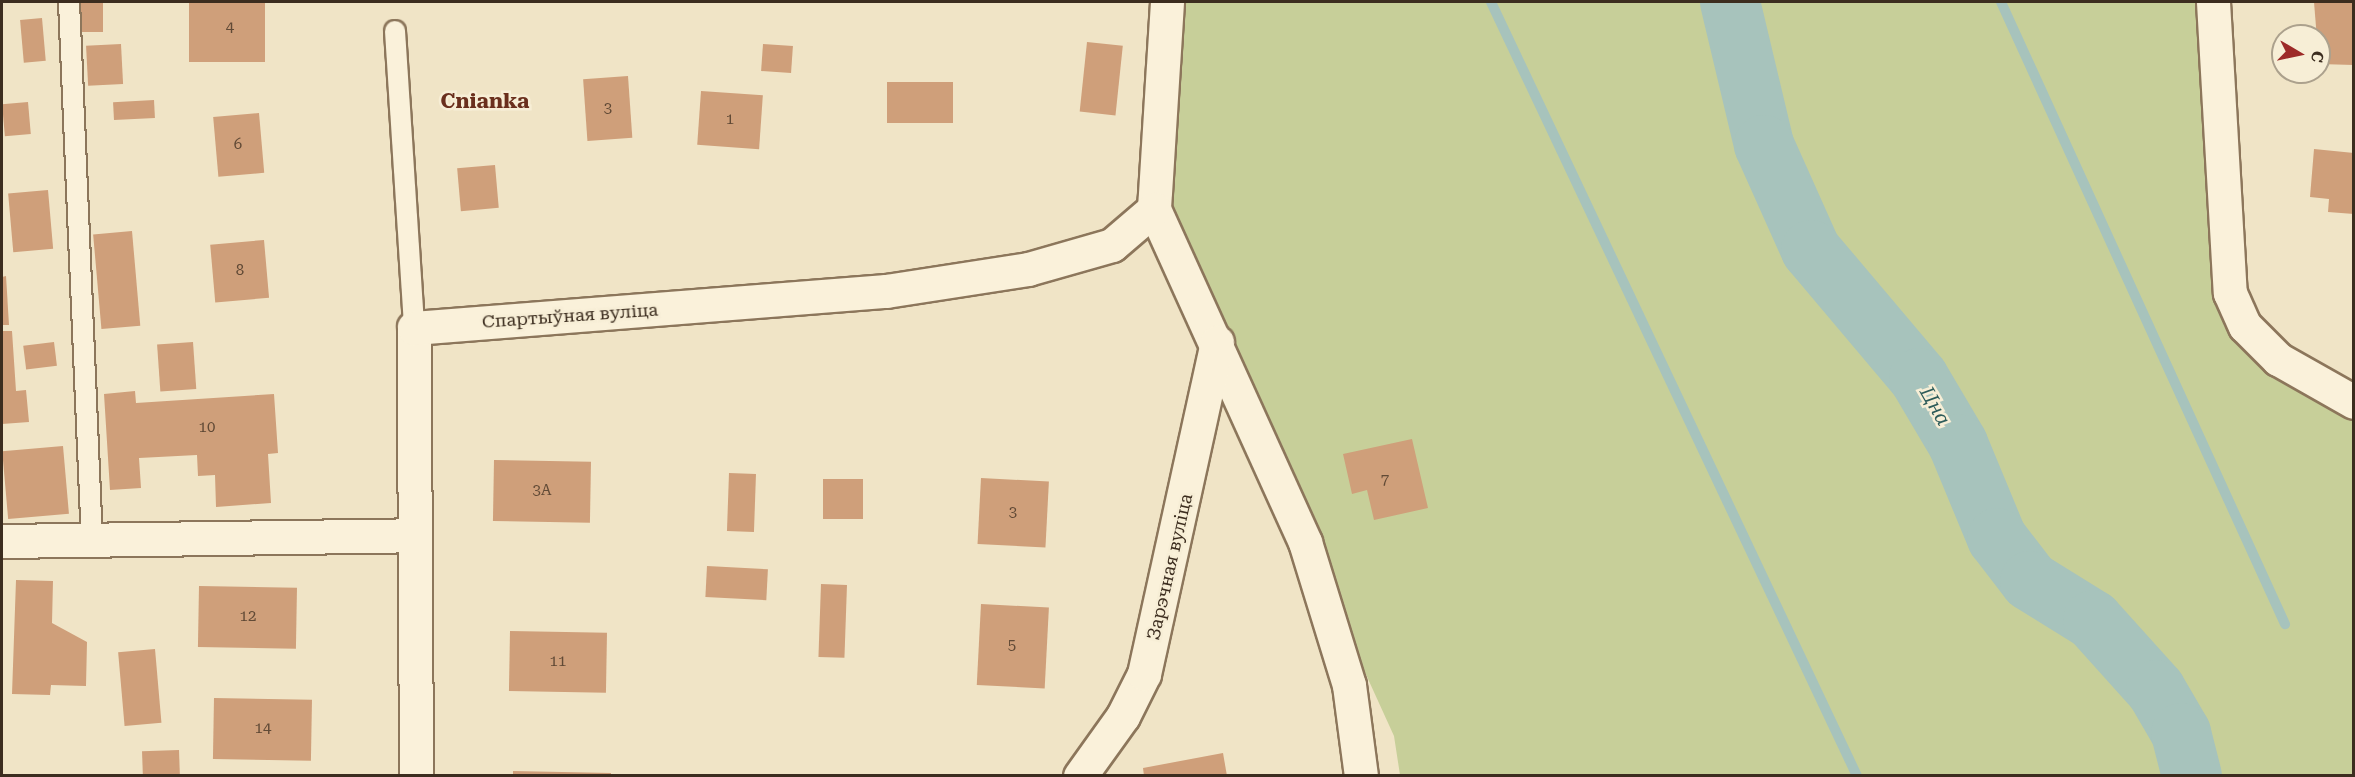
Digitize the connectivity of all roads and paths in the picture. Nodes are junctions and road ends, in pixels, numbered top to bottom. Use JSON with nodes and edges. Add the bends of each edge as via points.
{"nodes":[{"id":1,"x":69,"y":2,"type":"edge"},
{"id":2,"x":1167,"y":2,"type":"edge"},
{"id":3,"x":2213,"y":2,"type":"edge"},
{"id":4,"x":395,"y":31,"type":"dead end"},
{"id":5,"x":1154,"y":209,"type":"junction"},
{"id":6,"x":414,"y":328,"type":"junction"},
{"id":7,"x":1217,"y":342,"type":"junction"},
{"id":8,"x":2354,"y":402,"type":"edge"},
{"id":9,"x":415,"y":535,"type":"junction"},
{"id":10,"x":2,"y":541,"type":"edge"},
{"id":11,"x":92,"y":542,"type":"junction"},
{"id":12,"x":416,"y":776,"type":"edge"},
{"id":13,"x":1080,"y":776,"type":"edge"},
{"id":14,"x":1361,"y":776,"type":"edge"}],
"edges":[{"from":1,"to":11,"type":"lane"},
{"from":2,"to":5,"type":"street"},
{"from":3,"to":8,"type":"street","via":[[2230,293],[2245,326],[2278,359]]},
{"from":4,"to":6,"type":"lane"},
{"from":5,"to":6,"type":"street","name":"Спартыўная вуліца","via":[[1112,245],[1016,271],[886,291]]},
{"from":5,"to":7,"type":"street"},
{"from":6,"to":9,"type":"street"},
{"from":7,"to":13,"type":"street","name":"Зарэчная вуліца","via":[[1144,674],[1123,716]]},
{"from":7,"to":14,"type":"street","via":[[1305,542],[1349,685]]},
{"from":9,"to":11,"type":"street"},
{"from":9,"to":12,"type":"street"},
{"from":10,"to":11,"type":"street"}]}
